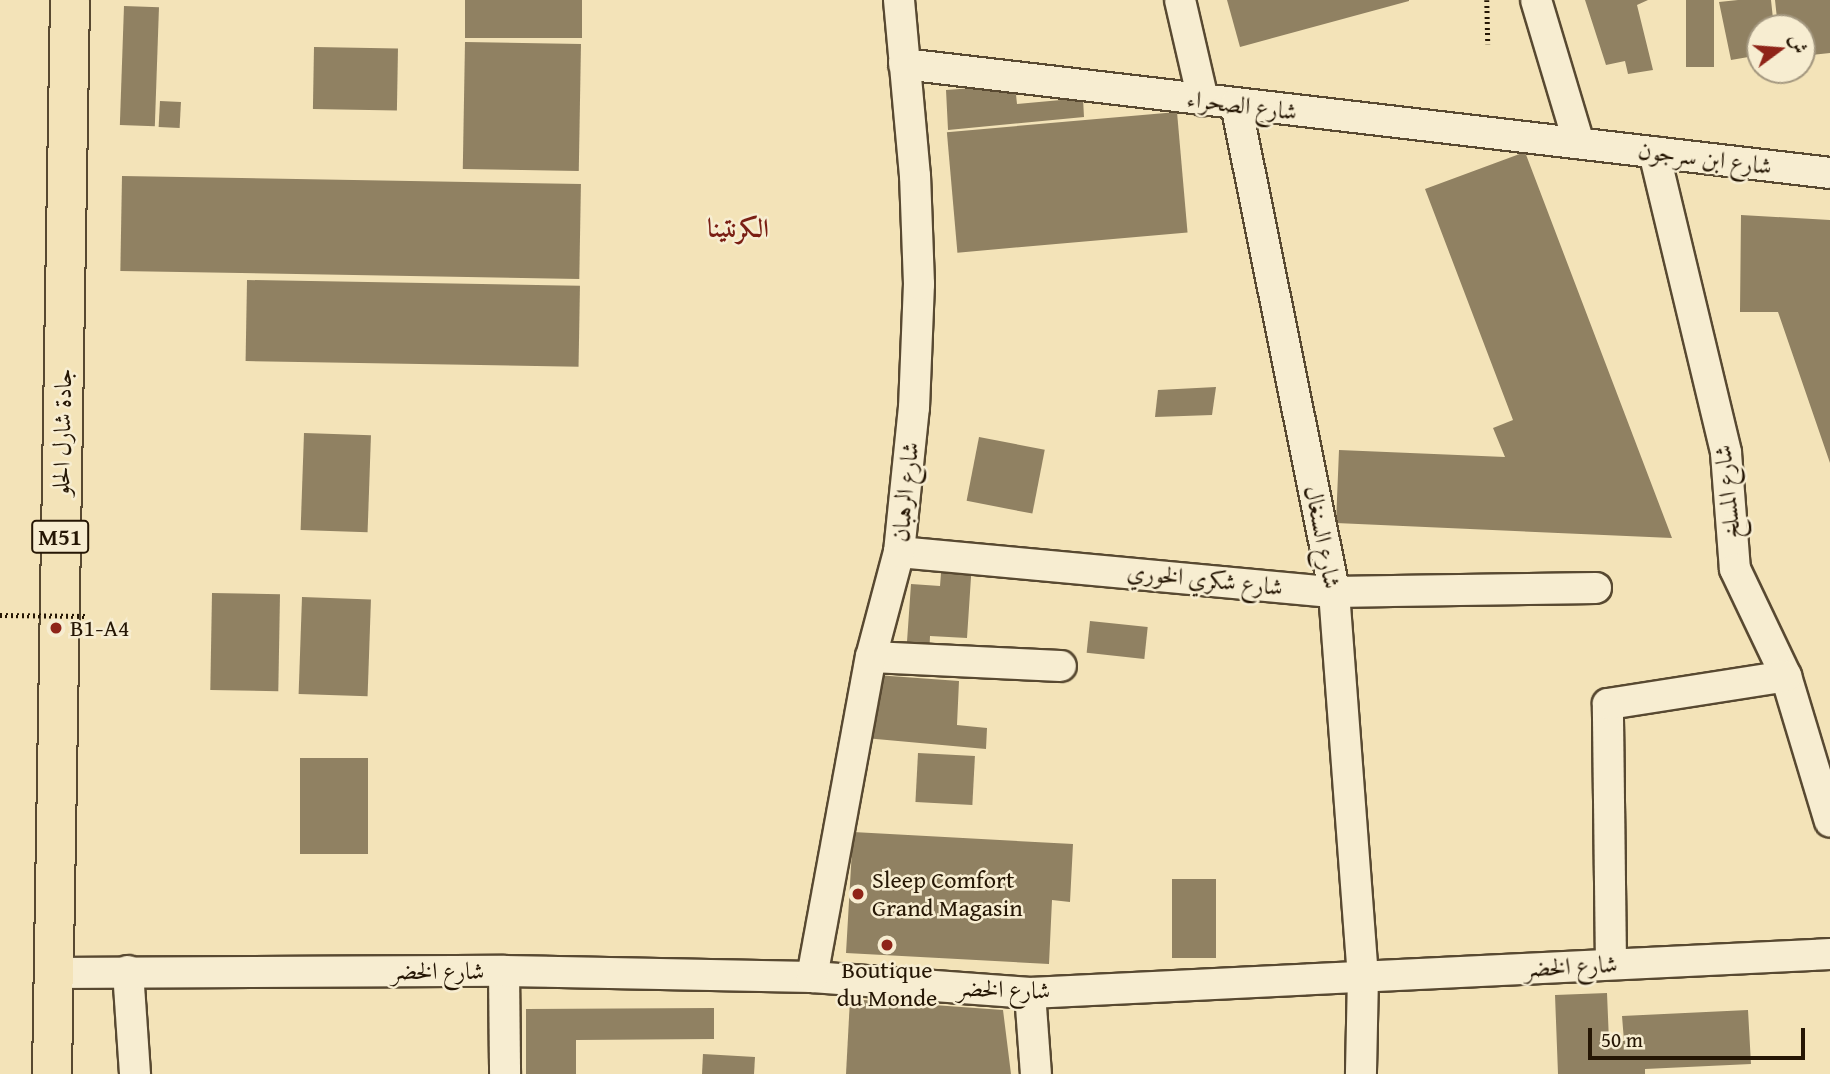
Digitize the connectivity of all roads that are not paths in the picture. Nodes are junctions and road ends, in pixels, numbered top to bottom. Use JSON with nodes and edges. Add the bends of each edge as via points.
{"nodes":[{"id":1,"x":70,"y":0,"type":"edge"},
{"id":2,"x":899,"y":0,"type":"edge"},
{"id":3,"x":1180,"y":0,"type":"edge"},
{"id":4,"x":1536,"y":0,"type":"edge"},
{"id":5,"x":904,"y":64,"type":"junction"},
{"id":6,"x":1203,"y":100,"type":"junction"},
{"id":7,"x":1236,"y":104,"type":"junction"},
{"id":8,"x":1579,"y":143,"type":"junction"},
{"id":9,"x":1654,"y":152,"type":"junction"},
{"id":10,"x":1830,"y":173,"type":"edge"},
{"id":11,"x":899,"y":552,"type":"junction"},
{"id":12,"x":1596,"y":588,"type":"dead end"},
{"id":13,"x":1335,"y":592,"type":"junction"},
{"id":14,"x":871,"y":657,"type":"junction"},
{"id":15,"x":1061,"y":666,"type":"dead end"},
{"id":16,"x":1786,"y":676,"type":"junction"},
{"id":17,"x":1830,"y":822,"type":"edge"},
{"id":18,"x":1830,"y":954,"type":"edge"},
{"id":19,"x":1611,"y":964,"type":"junction"},
{"id":20,"x":128,"y":971,"type":"junction"},
{"id":21,"x":504,"y":971,"type":"junction"},
{"id":22,"x":52,"y":973,"type":"junction"},
{"id":23,"x":1363,"y":976,"type":"junction"},
{"id":24,"x":812,"y":977,"type":"junction"},
{"id":25,"x":1030,"y":993,"type":"junction"},
{"id":26,"x":52,"y":1074,"type":"edge"},
{"id":27,"x":135,"y":1074,"type":"edge"},
{"id":28,"x":505,"y":1074,"type":"edge"},
{"id":29,"x":1036,"y":1074,"type":"edge"},
{"id":30,"x":1361,"y":1074,"type":"edge"}],
"edges":[{"from":1,"to":22,"type":"highway","name":"جادة شارل الحلو","number":"M51"},
{"from":2,"to":5,"type":"street","name":"شارع الرهبان"},
{"from":3,"to":6,"type":"street"},
{"from":4,"to":8,"type":"street"},
{"from":5,"to":6,"type":"street","name":"شارع الصحراء"},
{"from":5,"to":11,"type":"street","name":"شارع الرهبان","via":[[919,284],[914,408]]},
{"from":6,"to":7,"type":"street","name":"شارع الصحراء"},
{"from":7,"to":8,"type":"street","name":"شارع الصحراء"},
{"from":7,"to":13,"type":"street","name":"شارع السنغال"},
{"from":8,"to":9,"type":"street","name":"شارع ابن سرجون"},
{"from":9,"to":10,"type":"street","name":"شارع ابن سرجون"},
{"from":9,"to":16,"type":"street","name":"شارع المسلخ","via":[[1726,453],[1735,569]]},
{"from":11,"to":13,"type":"street","name":"شارع شكري الخوري"},
{"from":11,"to":14,"type":"street","name":"شارع الرهبان"},
{"from":12,"to":13,"type":"street","name":"شارع شكري الخوري"},
{"from":13,"to":23,"type":"street","name":"شارع السنغال"},
{"from":14,"to":15,"type":"street"},
{"from":14,"to":24,"type":"street","name":"شارع الرهبان"},
{"from":16,"to":17,"type":"street","name":"شارع المسلخ"},
{"from":16,"to":19,"type":"street","via":[[1608,704]]},
{"from":18,"to":19,"type":"street","name":"شارع الخضر"},
{"from":19,"to":23,"type":"street","name":"شارع الخضر"},
{"from":20,"to":21,"type":"street","name":"شارع الخضر"},
{"from":20,"to":22,"type":"street","name":"شارع الخضر"},
{"from":20,"to":27,"type":"street"},
{"from":21,"to":24,"type":"street","name":"شارع الخضر"},
{"from":21,"to":28,"type":"street"},
{"from":22,"to":26,"type":"highway","name":"جادة شارل الحلو","number":"M51"},
{"from":23,"to":25,"type":"street","name":"شارع الخضر"},
{"from":23,"to":30,"type":"street","name":"شارع السنغال"},
{"from":24,"to":25,"type":"street","name":"شارع الخضر"},
{"from":25,"to":29,"type":"street"}]}
